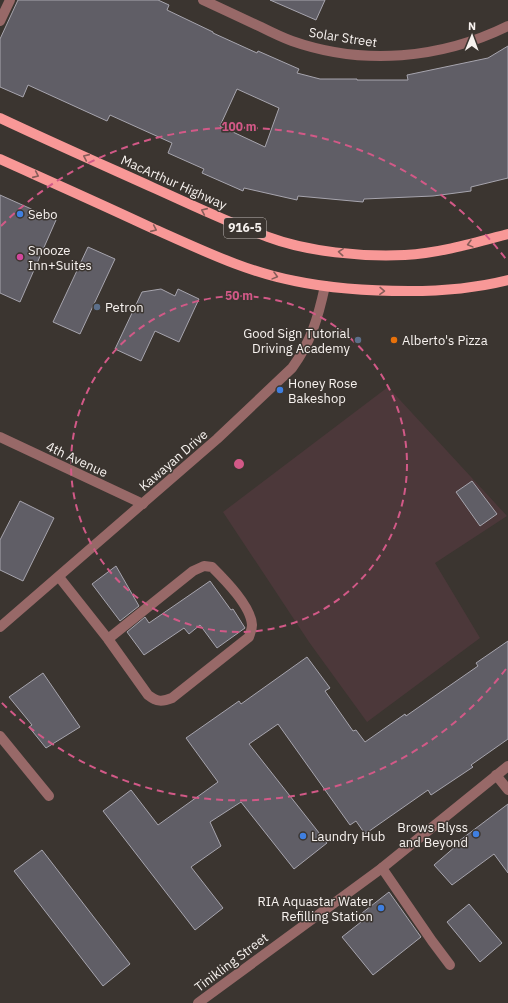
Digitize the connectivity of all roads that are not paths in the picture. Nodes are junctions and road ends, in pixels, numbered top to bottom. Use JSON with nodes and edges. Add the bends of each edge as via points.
{"nodes":[{"id":1,"x":10,"y":0,"type":"edge"},
{"id":2,"x":203,"y":0,"type":"edge"},
{"id":3,"x":0,"y":21,"type":"edge"},
{"id":4,"x":508,"y":26,"type":"edge"},
{"id":5,"x":0,"y":118,"type":"edge"},
{"id":6,"x":0,"y":159,"type":"edge"},
{"id":7,"x":508,"y":234,"type":"edge"},
{"id":8,"x":508,"y":280,"type":"edge"},
{"id":9,"x":325,"y":286,"type":"junction"},
{"id":10,"x":0,"y":437,"type":"edge"},
{"id":11,"x":143,"y":504,"type":"junction"},
{"id":12,"x":59,"y":577,"type":"junction"},
{"id":13,"x":0,"y":627,"type":"edge"},
{"id":14,"x":108,"y":638,"type":"junction"},
{"id":15,"x":0,"y":736,"type":"edge"},
{"id":16,"x":508,"y":766,"type":"edge"},
{"id":17,"x":496,"y":775,"type":"junction"},
{"id":18,"x":508,"y":790,"type":"edge"},
{"id":19,"x":49,"y":796,"type":"dead end"},
{"id":20,"x":382,"y":868,"type":"junction"},
{"id":21,"x":450,"y":964,"type":"dead end"},
{"id":22,"x":198,"y":1003,"type":"edge"}],
"edges":[{"from":1,"to":3,"type":"street"},
{"from":2,"to":4,"type":"street","name":"Solar Street","via":[[291,41],[360,56],[390,57],[432,52],[465,44]]},
{"from":7,"to":5,"type":"main road","name":"MacArthur Highway","number":"916-5","one_way":true,"via":[[450,250],[405,255],[363,254],[300,246],[269,238],[229,222]]},
{"from":6,"to":9,"type":"main road","one_way":true,"via":[[216,256],[269,275]]},
{"from":9,"to":8,"type":"main road","one_way":true,"via":[[384,291],[438,291]]},
{"from":9,"to":11,"type":"street","name":"Kawayan Drive","via":[[313,332],[292,368]]},
{"from":10,"to":11,"type":"street","name":"4th Avenue"},
{"from":11,"to":12,"type":"street","name":"Kawayan Drive"},
{"from":12,"to":13,"type":"street","name":"Kawayan Drive"},
{"from":12,"to":14,"type":"street"},
{"from":14,"to":14,"type":"street","via":[[193,571],[204,566],[212,567],[231,587],[248,612],[252,624],[248,637],[172,698],[163,701],[148,696]]},
{"from":15,"to":19,"type":"street"},
{"from":16,"to":17,"type":"street","name":"Tinikling Street"},
{"from":17,"to":18,"type":"street"},
{"from":17,"to":20,"type":"street","name":"Tinikling Street"},
{"from":20,"to":21,"type":"street"},
{"from":20,"to":22,"type":"street","name":"Tinikling Street"}]}
